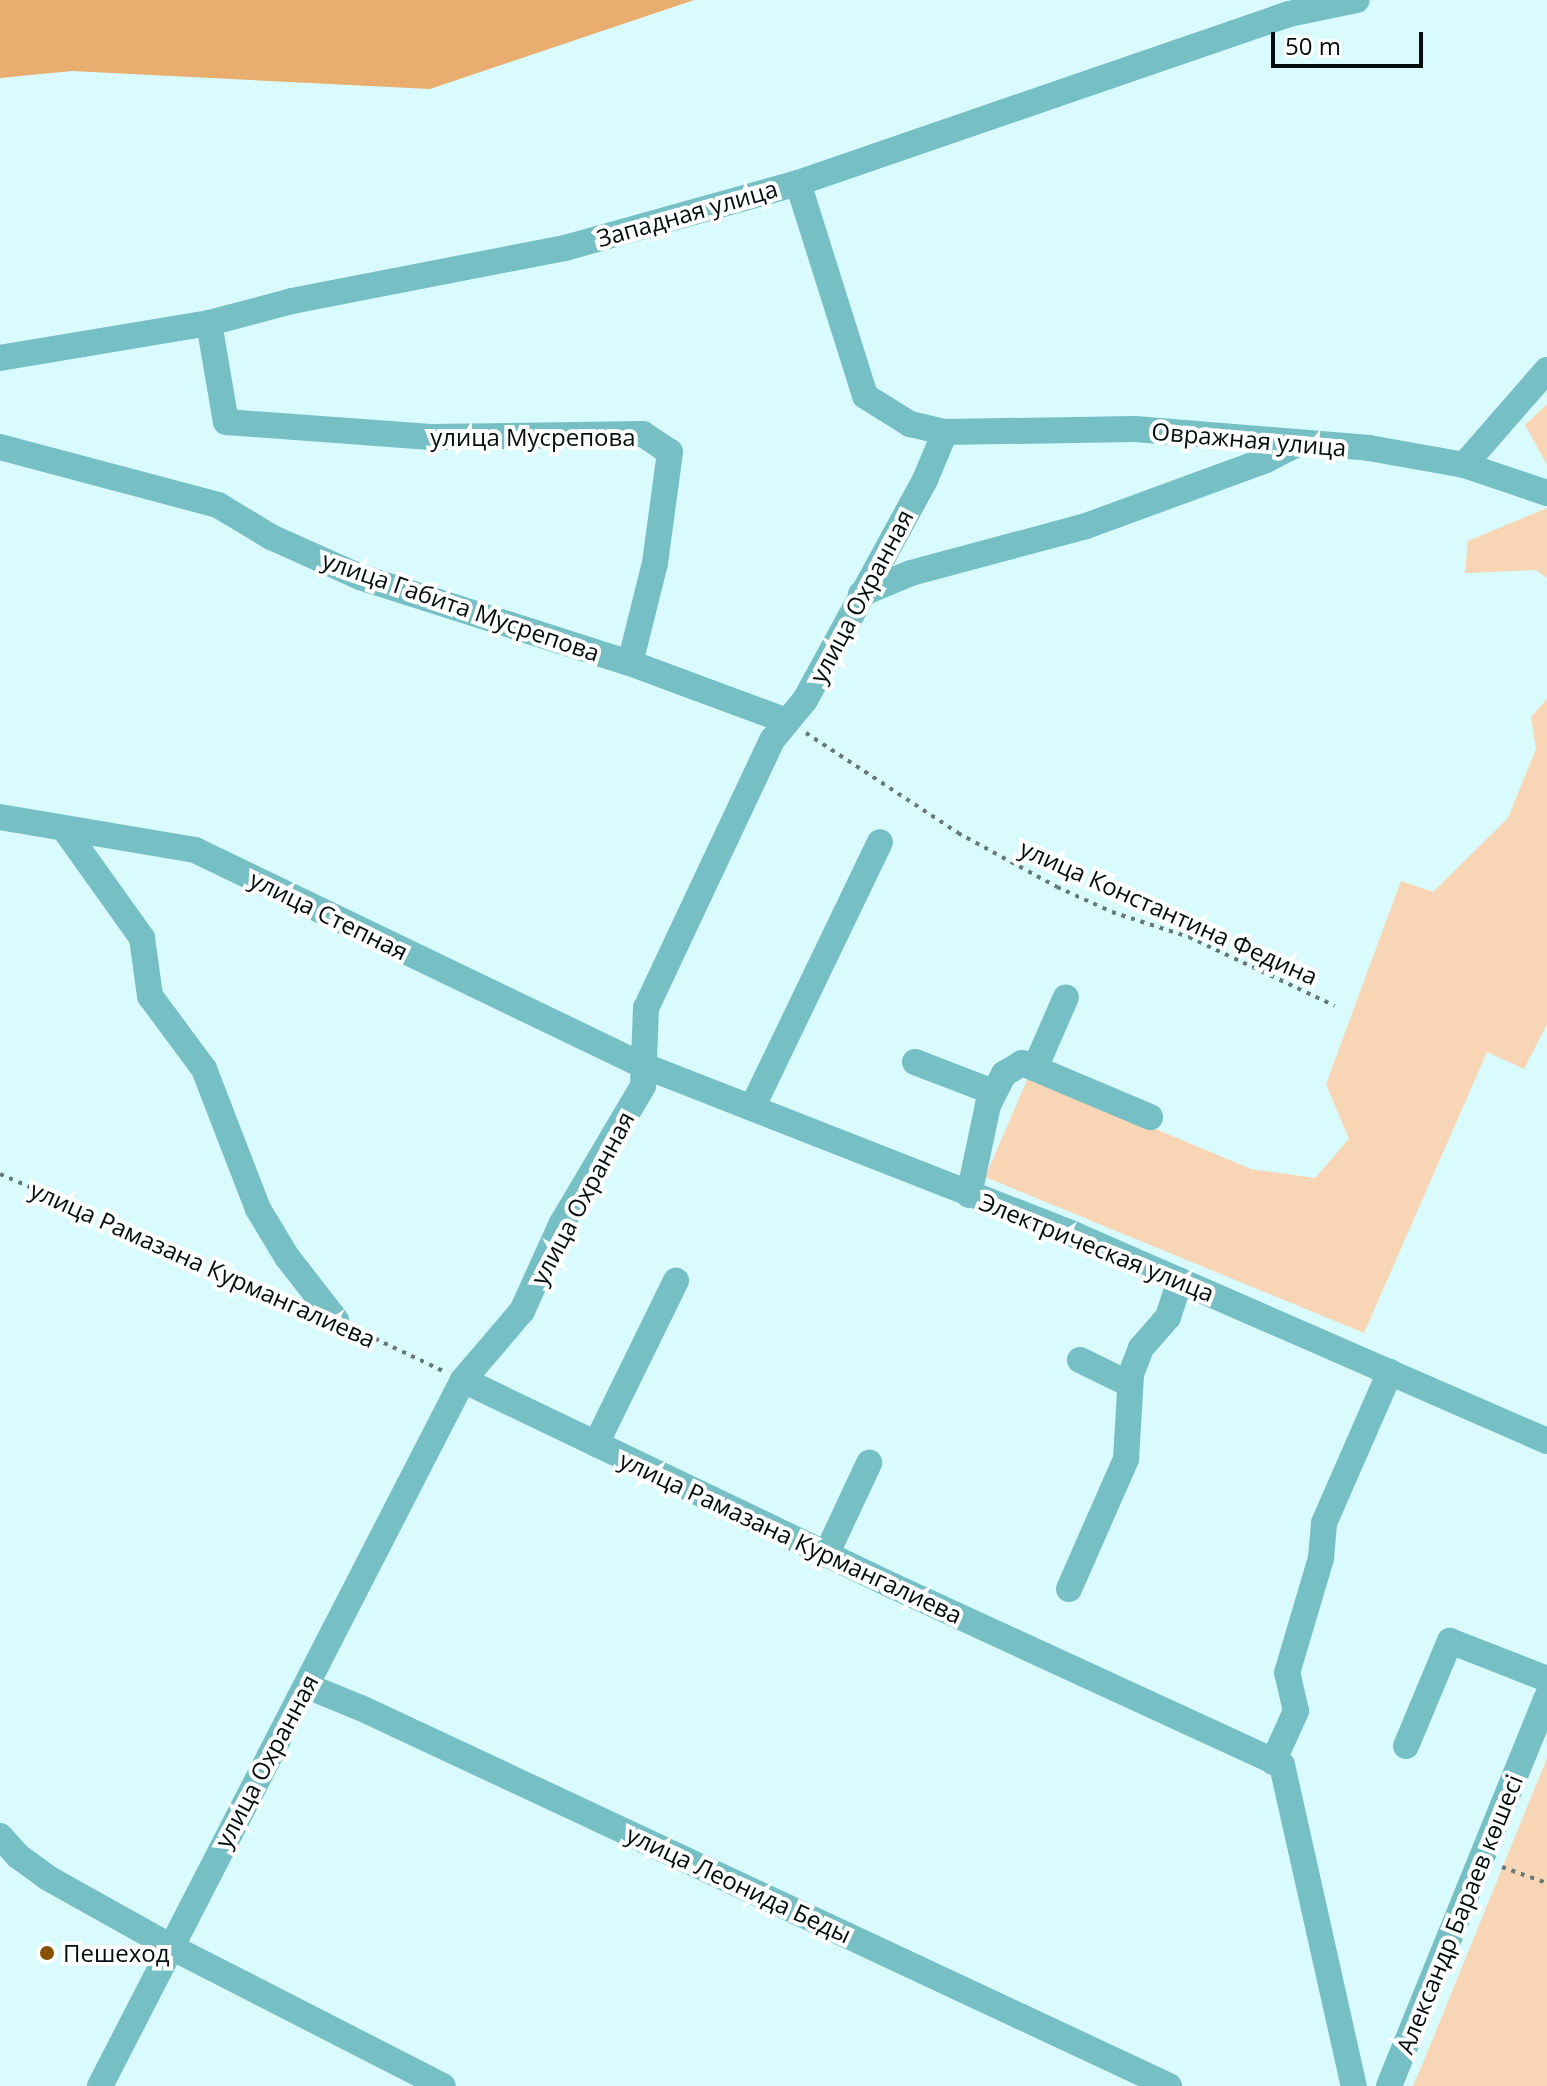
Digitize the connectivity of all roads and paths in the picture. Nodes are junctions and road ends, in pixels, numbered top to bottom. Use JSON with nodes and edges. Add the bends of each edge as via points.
{"nodes":[{"id":1,"x":1357,"y":0,"type":"edge"},
{"id":2,"x":798,"y":183,"type":"junction"},
{"id":3,"x":209,"y":323,"type":"junction"},
{"id":4,"x":0,"y":358,"type":"edge"},
{"id":5,"x":1547,"y":370,"type":"edge"},
{"id":6,"x":945,"y":432,"type":"junction"},
{"id":7,"x":1300,"y":443,"type":"junction"},
{"id":8,"x":0,"y":447,"type":"edge"},
{"id":9,"x":1464,"y":465,"type":"junction"},
{"id":10,"x":1547,"y":493,"type":"edge"},
{"id":11,"x":861,"y":594,"type":"junction"},
{"id":12,"x":630,"y":663,"type":"junction"},
{"id":13,"x":787,"y":721,"type":"junction"},
{"id":14,"x":4,"y":823,"type":"edge"},
{"id":15,"x":65,"y":830,"type":"junction"},
{"id":16,"x":880,"y":842,"type":"dead end"},
{"id":17,"x":1066,"y":997,"type":"dead end"},
{"id":18,"x":1335,"y":1006,"type":"dead end"},
{"id":19,"x":915,"y":1062,"type":"dead end"},
{"id":20,"x":642,"y":1065,"type":"junction"},
{"id":21,"x":1035,"y":1068,"type":"junction"},
{"id":22,"x":993,"y":1092,"type":"junction"},
{"id":23,"x":752,"y":1108,"type":"junction"},
{"id":24,"x":1150,"y":1117,"type":"dead end"},
{"id":25,"x":0,"y":1174,"type":"edge"},
{"id":26,"x":969,"y":1195,"type":"junction"},
{"id":27,"x":676,"y":1281,"type":"dead end"},
{"id":28,"x":1180,"y":1281,"type":"junction"},
{"id":29,"x":336,"y":1320,"type":"junction"},
{"id":30,"x":1080,"y":1360,"type":"dead end"},
{"id":31,"x":1390,"y":1372,"type":"junction"},
{"id":32,"x":463,"y":1380,"type":"junction"},
{"id":33,"x":1129,"y":1384,"type":"junction"},
{"id":34,"x":1547,"y":1441,"type":"edge"},
{"id":35,"x":596,"y":1444,"type":"junction"},
{"id":36,"x":869,"y":1463,"type":"dead end"},
{"id":37,"x":826,"y":1555,"type":"junction"},
{"id":38,"x":1069,"y":1589,"type":"dead end"},
{"id":39,"x":1547,"y":1679,"type":"edge"},
{"id":40,"x":307,"y":1686,"type":"junction"},
{"id":41,"x":1547,"y":1697,"type":"edge"},
{"id":42,"x":1406,"y":1746,"type":"dead end"},
{"id":43,"x":1273,"y":1762,"type":"junction"},
{"id":44,"x":0,"y":1836,"type":"edge"},
{"id":45,"x":1502,"y":1867,"type":"dead end"},
{"id":46,"x":1547,"y":1883,"type":"edge"},
{"id":47,"x":173,"y":1948,"type":"junction"},
{"id":48,"x":100,"y":2086,"type":"edge"},
{"id":49,"x":443,"y":2086,"type":"edge"},
{"id":50,"x":1169,"y":2086,"type":"edge"},
{"id":51,"x":1354,"y":2086,"type":"edge"},
{"id":52,"x":1389,"y":2086,"type":"edge"}],
"edges":[{"from":1,"to":2,"type":"street","name":"Западная улица","via":[[1289,14]]},
{"from":2,"to":3,"type":"street","name":"Западная улица","via":[[565,248],[292,301]]},
{"from":2,"to":6,"type":"street","name":"Овражная улица","via":[[865,396],[910,424]]},
{"from":3,"to":4,"type":"street","name":"Западная улица"},
{"from":3,"to":12,"type":"street","name":"улица Мусрепова","via":[[226,422],[430,437],[643,434],[670,452],[655,563]]},
{"from":5,"to":9,"type":"street"},
{"from":6,"to":7,"type":"street","name":"Овражная улица","via":[[1135,429]]},
{"from":6,"to":11,"type":"street","name":"улица Охранная","via":[[925,480]]},
{"from":7,"to":9,"type":"street","name":"Овражная улица","via":[[1369,448]]},
{"from":7,"to":11,"type":"street","via":[[1086,526],[911,573]]},
{"from":8,"to":12,"type":"street","name":"улица Габита Мусрепова","via":[[218,505],[271,537],[360,577]]},
{"from":9,"to":10,"type":"street","name":"Овражная улица"},
{"from":11,"to":13,"type":"street","name":"улица Охранная","via":[[805,700]]},
{"from":12,"to":13,"type":"street","name":"улица Габита Мусрепова"},
{"from":13,"to":18,"type":"path","name":"улица Константина Федина","via":[[958,833],[1057,887],[1189,937]]},
{"from":13,"to":20,"type":"street","name":"улица Охранная","via":[[772,740],[646,1008]]},
{"from":14,"to":15,"type":"street","name":"улица Степная"},
{"from":15,"to":20,"type":"street","name":"улица Степная","via":[[195,850]]},
{"from":15,"to":29,"type":"street","via":[[142,938],[150,996],[204,1069],[258,1209]]},
{"from":16,"to":23,"type":"street"},
{"from":17,"to":21,"type":"street"},
{"from":19,"to":22,"type":"street"},
{"from":20,"to":23,"type":"street","name":"Электрическая улица"},
{"from":20,"to":32,"type":"street","name":"улица Охранная","via":[[643,1086],[562,1223],[522,1311]]},
{"from":21,"to":22,"type":"street","via":[[1022,1063],[1004,1074]]},
{"from":21,"to":24,"type":"street"},
{"from":22,"to":26,"type":"street"},
{"from":23,"to":26,"type":"street","name":"Электрическая улица"},
{"from":25,"to":29,"type":"path","name":"улица Рамазана Курмангалиева"},
{"from":26,"to":28,"type":"street","name":"Электрическая улица"},
{"from":27,"to":35,"type":"street"},
{"from":28,"to":31,"type":"street","name":"Электрическая улица"},
{"from":28,"to":33,"type":"street","via":[[1168,1317],[1141,1348]]},
{"from":29,"to":32,"type":"path","name":"улица Рамазана Курмангалиева"},
{"from":30,"to":33,"type":"street"},
{"from":31,"to":34,"type":"street","name":"Электрическая улица"},
{"from":31,"to":43,"type":"street","via":[[1324,1523],[1321,1558],[1287,1673],[1296,1711]]},
{"from":32,"to":35,"type":"street","name":"улица Рамазана Курмангалиева"},
{"from":32,"to":40,"type":"street","name":"улица Охранная"},
{"from":33,"to":38,"type":"street","via":[[1126,1459]]},
{"from":35,"to":37,"type":"street","name":"улица Рамазана Курмангалиева"},
{"from":36,"to":37,"type":"street"},
{"from":37,"to":43,"type":"street","name":"улица Рамазана Курмангалиева"},
{"from":39,"to":42,"type":"street","via":[[1450,1641]]},
{"from":40,"to":47,"type":"street","name":"улица Охранная"},
{"from":40,"to":50,"type":"street","name":"улица Леонида Беды"},
{"from":41,"to":52,"type":"street","name":"Александр Бараев көшесі"},
{"from":43,"to":51,"type":"street","via":[[1282,1765]]},
{"from":44,"to":47,"type":"street","via":[[48,1878]]},
{"from":45,"to":46,"type":"path"},
{"from":47,"to":48,"type":"street","name":"улица Охранная"},
{"from":47,"to":49,"type":"street"}]}
